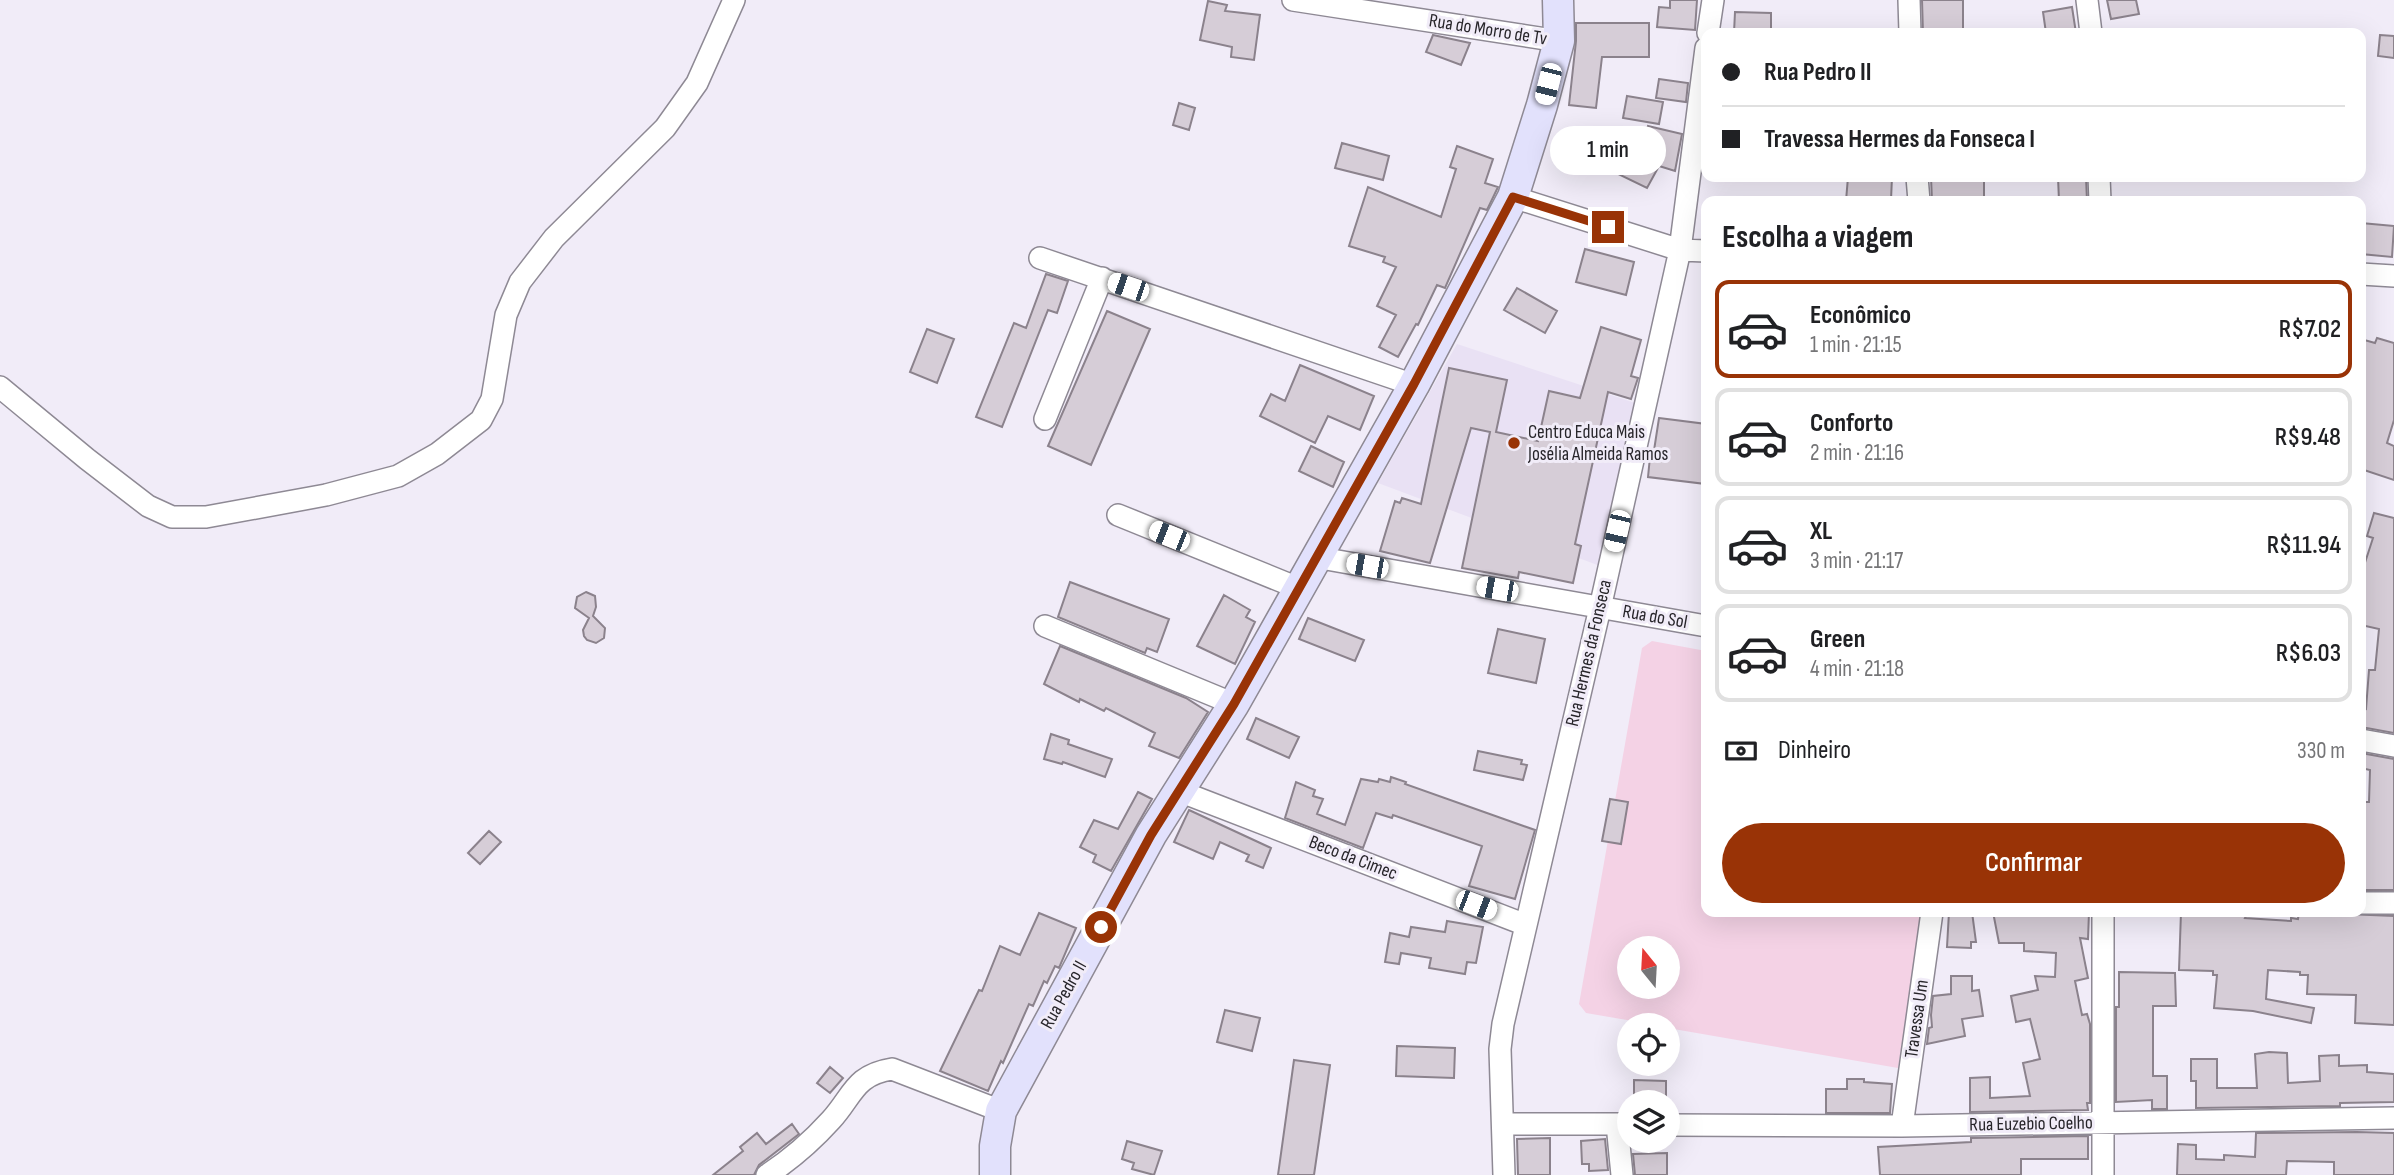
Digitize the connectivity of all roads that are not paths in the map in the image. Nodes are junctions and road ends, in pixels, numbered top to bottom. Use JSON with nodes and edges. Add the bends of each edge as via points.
{"nodes":[{"id":1,"x":734,"y":0,"type":"edge"},
{"id":2,"x":1293,"y":0,"type":"edge"},
{"id":3,"x":1558,"y":0,"type":"edge"},
{"id":4,"x":1713,"y":0,"type":"edge"},
{"id":5,"x":1909,"y":0,"type":"edge"},
{"id":6,"x":2087,"y":0,"type":"edge"},
{"id":7,"x":1323,"y":2,"type":"edge"},
{"id":8,"x":1709,"y":28,"type":"edge"},
{"id":9,"x":1910,"y":28,"type":"edge"},
{"id":10,"x":2090,"y":28,"type":"edge"},
{"id":11,"x":1559,"y":41,"type":"junction"},
{"id":12,"x":1701,"y":87,"type":"edge"},
{"id":13,"x":1513,"y":197,"type":"junction"},
{"id":14,"x":1680,"y":250,"type":"junction"},
{"id":15,"x":1701,"y":251,"type":"edge"},
{"id":16,"x":1040,"y":258,"type":"dead end"},
{"id":17,"x":2366,"y":274,"type":"edge"},
{"id":18,"x":2394,"y":276,"type":"edge"},
{"id":19,"x":1102,"y":278,"type":"junction"},
{"id":20,"x":1414,"y":384,"type":"junction"},
{"id":21,"x":0,"y":387,"type":"edge"},
{"id":22,"x":1045,"y":419,"type":"dead end"},
{"id":23,"x":1118,"y":515,"type":"dead end"},
{"id":24,"x":1315,"y":557,"type":"junction"},
{"id":25,"x":1298,"y":588,"type":"junction"},
{"id":26,"x":1600,"y":608,"type":"junction"},
{"id":27,"x":1701,"y":625,"type":"edge"},
{"id":28,"x":1045,"y":626,"type":"dead end"},
{"id":29,"x":1234,"y":704,"type":"junction"},
{"id":30,"x":2366,"y":741,"type":"edge"},
{"id":31,"x":2394,"y":746,"type":"edge"},
{"id":32,"x":1179,"y":791,"type":"junction"},
{"id":33,"x":2366,"y":903,"type":"edge"},
{"id":34,"x":2394,"y":903,"type":"edge"},
{"id":35,"x":1931,"y":917,"type":"edge"},
{"id":36,"x":2103,"y":917,"type":"edge"},
{"id":37,"x":1526,"y":925,"type":"junction"},
{"id":38,"x":1001,"y":1111,"type":"junction"},
{"id":39,"x":2394,"y":1118,"type":"edge"},
{"id":40,"x":2103,"y":1122,"type":"junction"},
{"id":41,"x":1503,"y":1124,"type":"junction"},
{"id":42,"x":1617,"y":1124,"type":"edge"},
{"id":43,"x":1680,"y":1125,"type":"edge"},
{"id":44,"x":1902,"y":1126,"type":"junction"},
{"id":45,"x":1622,"y":1153,"type":"edge"},
{"id":46,"x":767,"y":1175,"type":"edge"},
{"id":47,"x":995,"y":1175,"type":"edge"},
{"id":48,"x":1504,"y":1175,"type":"edge"},
{"id":49,"x":1622,"y":1175,"type":"edge"},
{"id":50,"x":2103,"y":1175,"type":"edge"}],
"edges":[{"from":1,"to":21,"type":"street","via":[[697,83],[665,128],[554,237],[520,282],[506,316],[492,398],[481,420],[437,454],[398,476],[326,495],[206,517],[172,517],[148,506]]},
{"from":2,"to":7,"type":"street","name":"Rua do Morro de Tv"},
{"from":3,"to":11,"type":"street","name":"Rua Pedro II"},
{"from":4,"to":8,"type":"street"},
{"from":5,"to":9,"type":"street"},
{"from":6,"to":10,"type":"street"},
{"from":7,"to":11,"type":"street","name":"Rua do Morro de Tv"},
{"from":11,"to":13,"type":"street","name":"Rua Pedro II"},
{"from":12,"to":14,"type":"street","name":"Rua Hermes da Fonseca"},
{"from":13,"to":14,"type":"street"},
{"from":13,"to":20,"type":"street","name":"Rua Pedro II"},
{"from":14,"to":15,"type":"street"},
{"from":14,"to":26,"type":"street","name":"Rua Hermes da Fonseca"},
{"from":16,"to":19,"type":"street"},
{"from":17,"to":18,"type":"street"},
{"from":19,"to":20,"type":"street"},
{"from":19,"to":22,"type":"street"},
{"from":20,"to":24,"type":"street","name":"Rua Pedro II"},
{"from":23,"to":25,"type":"street"},
{"from":24,"to":25,"type":"street","name":"Rua Pedro II"},
{"from":24,"to":26,"type":"street","name":"Rua do Sol"},
{"from":25,"to":29,"type":"street","name":"Rua Pedro II"},
{"from":26,"to":27,"type":"street","name":"Rua do Sol"},
{"from":26,"to":37,"type":"street","name":"Rua Hermes da Fonseca"},
{"from":28,"to":29,"type":"street"},
{"from":29,"to":32,"type":"street","name":"Rua Pedro II"},
{"from":30,"to":31,"type":"street"},
{"from":32,"to":37,"type":"street","name":"Beco da Cimec"},
{"from":32,"to":38,"type":"street","name":"Rua Pedro II"},
{"from":33,"to":34,"type":"street"},
{"from":35,"to":44,"type":"street","name":"Travessa Um"},
{"from":36,"to":40,"type":"street"},
{"from":37,"to":41,"type":"street","name":"Rua Hermes da Fonseca","via":[[1500,1049]]},
{"from":38,"to":46,"type":"street","via":[[892,1069],[857,1084],[833,1118]]},
{"from":38,"to":47,"type":"street","name":"Rua Pedro II"},
{"from":39,"to":40,"type":"street","name":"Rua Euzebio Coelho"},
{"from":40,"to":44,"type":"street","name":"Rua Euzebio Coelho"},
{"from":40,"to":50,"type":"street"},
{"from":41,"to":42,"type":"street"},
{"from":41,"to":48,"type":"street","name":"Rua Hermes da Fonseca"},
{"from":43,"to":44,"type":"street","name":"Rua Euzebio Coelho"},
{"from":45,"to":49,"type":"street"}]}
